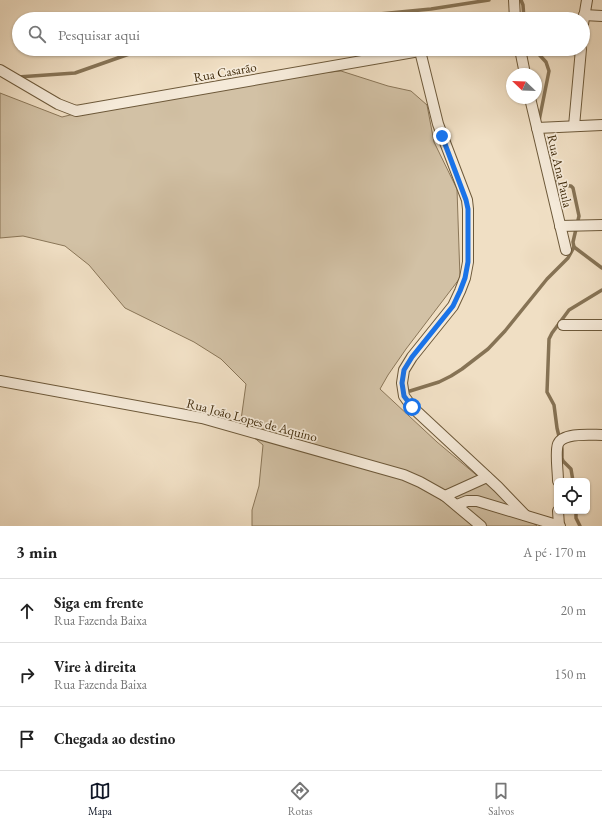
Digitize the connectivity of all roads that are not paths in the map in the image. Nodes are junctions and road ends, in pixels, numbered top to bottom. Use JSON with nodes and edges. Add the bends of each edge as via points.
{"nodes":[{"id":1,"x":514,"y":0,"type":"edge"},
{"id":2,"x":587,"y":0,"type":"edge"},
{"id":3,"x":514,"y":12,"type":"edge"},
{"id":4,"x":585,"y":12,"type":"edge"},
{"id":5,"x":602,"y":16,"type":"edge"},
{"id":6,"x":590,"y":19,"type":"edge"},
{"id":7,"x":391,"y":56,"type":"edge"},
{"id":8,"x":421,"y":56,"type":"edge"},
{"id":9,"x":521,"y":56,"type":"edge"},
{"id":10,"x":580,"y":56,"type":"edge"},
{"id":11,"x":524,"y":68,"type":"edge"},
{"id":12,"x":0,"y":70,"type":"edge"},
{"id":13,"x":531,"y":104,"type":"edge"},
{"id":14,"x":602,"y":125,"type":"edge"},
{"id":15,"x":574,"y":126,"type":"junction"},
{"id":16,"x":537,"y":128,"type":"junction"},
{"id":17,"x":560,"y":226,"type":"junction"},
{"id":18,"x":602,"y":226,"type":"edge"},
{"id":19,"x":566,"y":250,"type":"dead end"},
{"id":20,"x":563,"y":325,"type":"dead end"},
{"id":21,"x":602,"y":325,"type":"edge"},
{"id":22,"x":0,"y":381,"type":"edge"},
{"id":23,"x":602,"y":435,"type":"edge"},
{"id":24,"x":487,"y":477,"type":"junction"},
{"id":25,"x":558,"y":478,"type":"edge"},
{"id":26,"x":445,"y":496,"type":"junction"},
{"id":27,"x":457,"y":505,"type":"junction"},
{"id":28,"x":558,"y":514,"type":"edge"},
{"id":29,"x":525,"y":515,"type":"junction"},
{"id":30,"x":481,"y":526,"type":"edge"},
{"id":31,"x":559,"y":526,"type":"edge"}],
"edges":[{"from":1,"to":3,"type":"street"},
{"from":2,"to":4,"type":"street"},
{"from":5,"to":6,"type":"street"},
{"from":7,"to":12,"type":"street","name":"Rua Casarão","via":[[82,111],[71,110],[58,104]]},
{"from":8,"to":24,"type":"street","via":[[438,124],[466,200],[468,262],[453,306],[404,370],[404,396],[412,407]]},
{"from":9,"to":11,"type":"street"},
{"from":10,"to":15,"type":"street"},
{"from":13,"to":16,"type":"street","name":"Rua Ana Paula"},
{"from":14,"to":15,"type":"street"},
{"from":15,"to":16,"type":"street"},
{"from":16,"to":17,"type":"street","name":"Rua Ana Paula"},
{"from":17,"to":18,"type":"street"},
{"from":17,"to":19,"type":"street","name":"Rua Ana Paula"},
{"from":20,"to":21,"type":"street"},
{"from":22,"to":26,"type":"street","name":"Rua João Lopes de Aquino","via":[[202,418],[404,475]]},
{"from":23,"to":25,"type":"street","via":[[562,439],[557,449]]},
{"from":24,"to":26,"type":"street"},
{"from":24,"to":29,"type":"street"},
{"from":26,"to":27,"type":"street","name":"Rua João Lopes de Aquino"},
{"from":27,"to":29,"type":"street","via":[[472,500]]},
{"from":27,"to":30,"type":"street","name":"Rua João Lopes de Aquino"},
{"from":28,"to":31,"type":"street"},
{"from":29,"to":31,"type":"street"}]}
